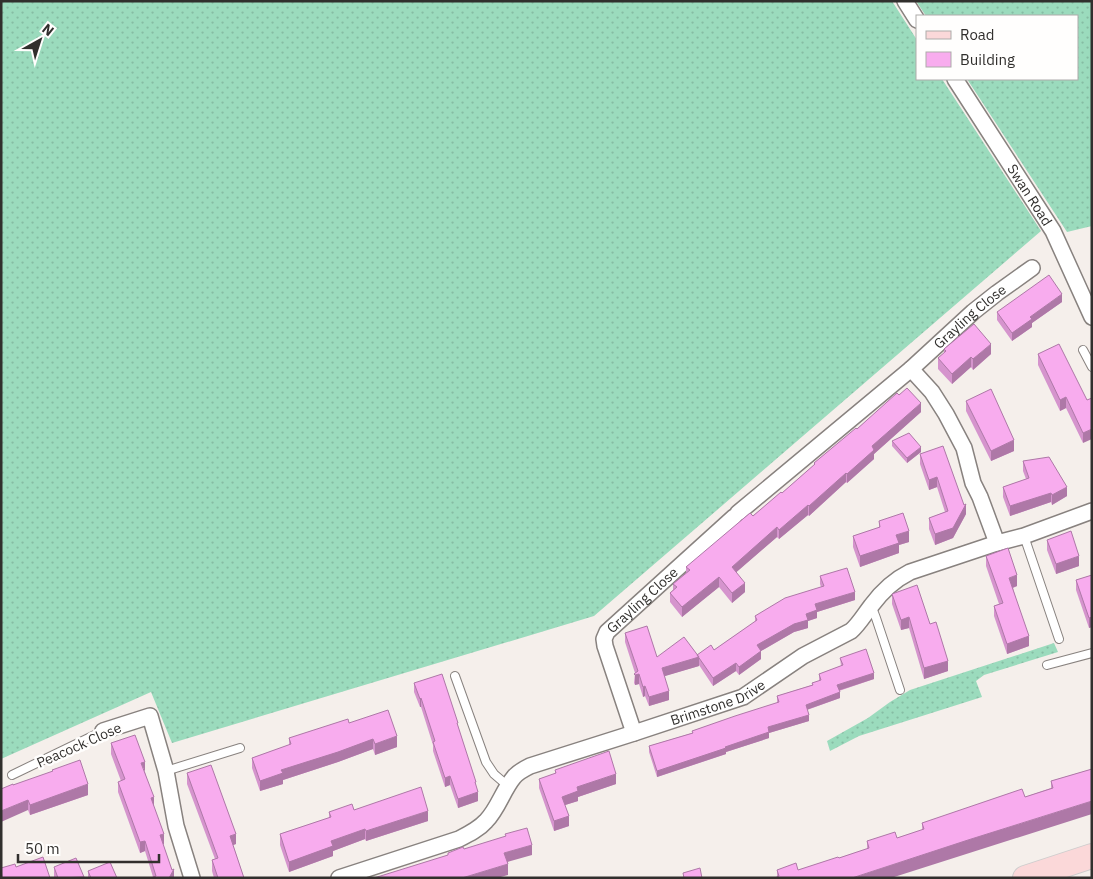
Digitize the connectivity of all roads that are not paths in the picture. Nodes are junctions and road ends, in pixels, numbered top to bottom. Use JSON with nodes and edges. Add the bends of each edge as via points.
{"nodes":[{"id":1,"x":905,"y":1,"type":"edge"},
{"id":2,"x":916,"y":18,"type":"edge"},
{"id":3,"x":956,"y":80,"type":"edge"},
{"id":4,"x":1032,"y":268,"type":"dead end"},
{"id":5,"x":1092,"y":317,"type":"edge"},
{"id":6,"x":1083,"y":350,"type":"dead end"},
{"id":7,"x":1092,"y":367,"type":"edge"},
{"id":8,"x":911,"y":368,"type":"junction"},
{"id":9,"x":1092,"y":511,"type":"edge"},
{"id":10,"x":1024,"y":536,"type":"junction"},
{"id":11,"x":997,"y":543,"type":"junction"},
{"id":12,"x":871,"y":606,"type":"junction"},
{"id":13,"x":1059,"y":639,"type":"dead end"},
{"id":14,"x":1092,"y":653,"type":"edge"},
{"id":15,"x":1047,"y":665,"type":"dead end"},
{"id":16,"x":456,"y":676,"type":"dead end"},
{"id":17,"x":900,"y":690,"type":"dead end"},
{"id":18,"x":103,"y":731,"type":"joint"},
{"id":19,"x":634,"y":733,"type":"junction"},
{"id":20,"x":240,"y":748,"type":"dead end"},
{"id":21,"x":166,"y":771,"type":"junction"},
{"id":22,"x":12,"y":775,"type":"dead end"},
{"id":23,"x":508,"y":786,"type":"junction"},
{"id":24,"x":1092,"y":856,"type":"edge"},
{"id":25,"x":192,"y":878,"type":"edge"},
{"id":26,"x":339,"y":878,"type":"edge"},
{"id":27,"x":1025,"y":878,"type":"edge"}],
"edges":[{"from":1,"to":2,"type":"street"},
{"from":3,"to":5,"type":"street","name":"Swan Road","via":[[1053,231]]},
{"from":4,"to":8,"type":"street","name":"Grayling Close","via":[[973,312]]},
{"from":6,"to":7,"type":"lane"},
{"from":8,"to":11,"type":"street","via":[[932,392],[964,448],[973,483]]},
{"from":8,"to":19,"type":"street","name":"Grayling Close","via":[[736,515],[607,632],[604,646]]},
{"from":9,"to":10,"type":"street","name":"Brimstone Drive"},
{"from":10,"to":11,"type":"street","name":"Brimstone Drive"},
{"from":10,"to":13,"type":"lane"},
{"from":11,"to":12,"type":"street","name":"Brimstone Drive","via":[[900,577]]},
{"from":12,"to":17,"type":"lane"},
{"from":12,"to":19,"type":"street","name":"Brimstone Drive","via":[[851,631],[803,656],[743,697]]},
{"from":14,"to":15,"type":"lane"},
{"from":16,"to":23,"type":"lane","via":[[486,762]]},
{"from":18,"to":21,"type":"street","name":"Peacock Close","via":[[150,716]]},
{"from":18,"to":22,"type":"lane","name":"Peacock Close"},
{"from":19,"to":23,"type":"street","name":"Brimstone Drive","via":[[530,766],[514,777]]},
{"from":20,"to":21,"type":"lane"},
{"from":21,"to":25,"type":"street","name":"Peacock Close","via":[[176,826]]},
{"from":23,"to":26,"type":"street","name":"Brimstone Drive","via":[[490,816],[469,834]]},
{"from":24,"to":27,"type":"main road"}]}
